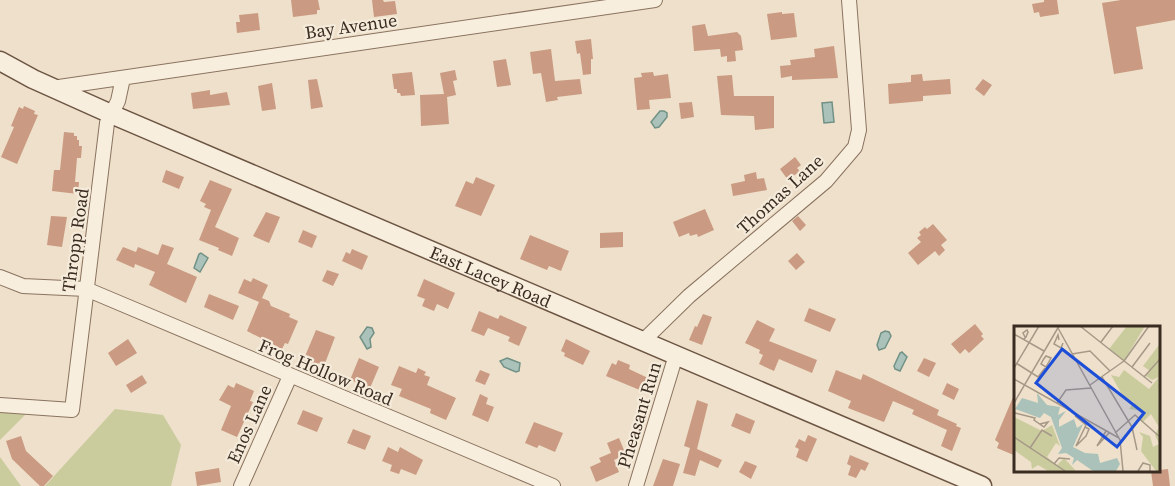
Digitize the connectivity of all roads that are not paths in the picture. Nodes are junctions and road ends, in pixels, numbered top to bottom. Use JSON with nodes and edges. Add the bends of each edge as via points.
{"nodes":[{"id":1,"x":655,"y":0,"type":"edge"},
{"id":2,"x":849,"y":0,"type":"edge"},
{"id":3,"x":0,"y":61,"type":"edge"},
{"id":4,"x":123,"y":78,"type":"junction"},
{"id":5,"x":52,"y":88,"type":"junction"},
{"id":6,"x":111,"y":114,"type":"junction"},
{"id":7,"x":0,"y":277,"type":"edge"},
{"id":8,"x":86,"y":289,"type":"junction"},
{"id":9,"x":643,"y":341,"type":"junction"},
{"id":10,"x":676,"y":355,"type":"junction"},
{"id":11,"x":290,"y":376,"type":"junction"},
{"id":12,"x":0,"y":405,"type":"edge"},
{"id":13,"x":241,"y":486,"type":"edge"},
{"id":14,"x":553,"y":486,"type":"edge"},
{"id":15,"x":636,"y":486,"type":"edge"},
{"id":16,"x":982,"y":486,"type":"edge"}],
"edges":[{"from":1,"to":4,"type":"street","name":"Bay Avenue"},
{"from":2,"to":9,"type":"street","name":"Thomas Lane","via":[[859,130],[855,147],[826,181],[689,296]]},
{"from":3,"to":5,"type":"street","name":"East Lacey Road"},
{"from":4,"to":5,"type":"street","name":"Bay Avenue"},
{"from":4,"to":6,"type":"street","name":"Thropp Road"},
{"from":5,"to":6,"type":"street","name":"East Lacey Road"},
{"from":6,"to":8,"type":"street","name":"Thropp Road"},
{"from":6,"to":9,"type":"street","name":"East Lacey Road"},
{"from":7,"to":8,"type":"street","via":[[22,286]]},
{"from":8,"to":11,"type":"street","name":"Frog Hollow Road"},
{"from":8,"to":12,"type":"street","name":"Thropp Road","via":[[72,410]]},
{"from":9,"to":10,"type":"street","name":"East Lacey Road"},
{"from":10,"to":15,"type":"street","name":"Pheasant Run"},
{"from":10,"to":16,"type":"street","name":"East Lacey Road"},
{"from":11,"to":13,"type":"street","name":"Enos Lane"},
{"from":11,"to":14,"type":"street","name":"Frog Hollow Road"}]}
